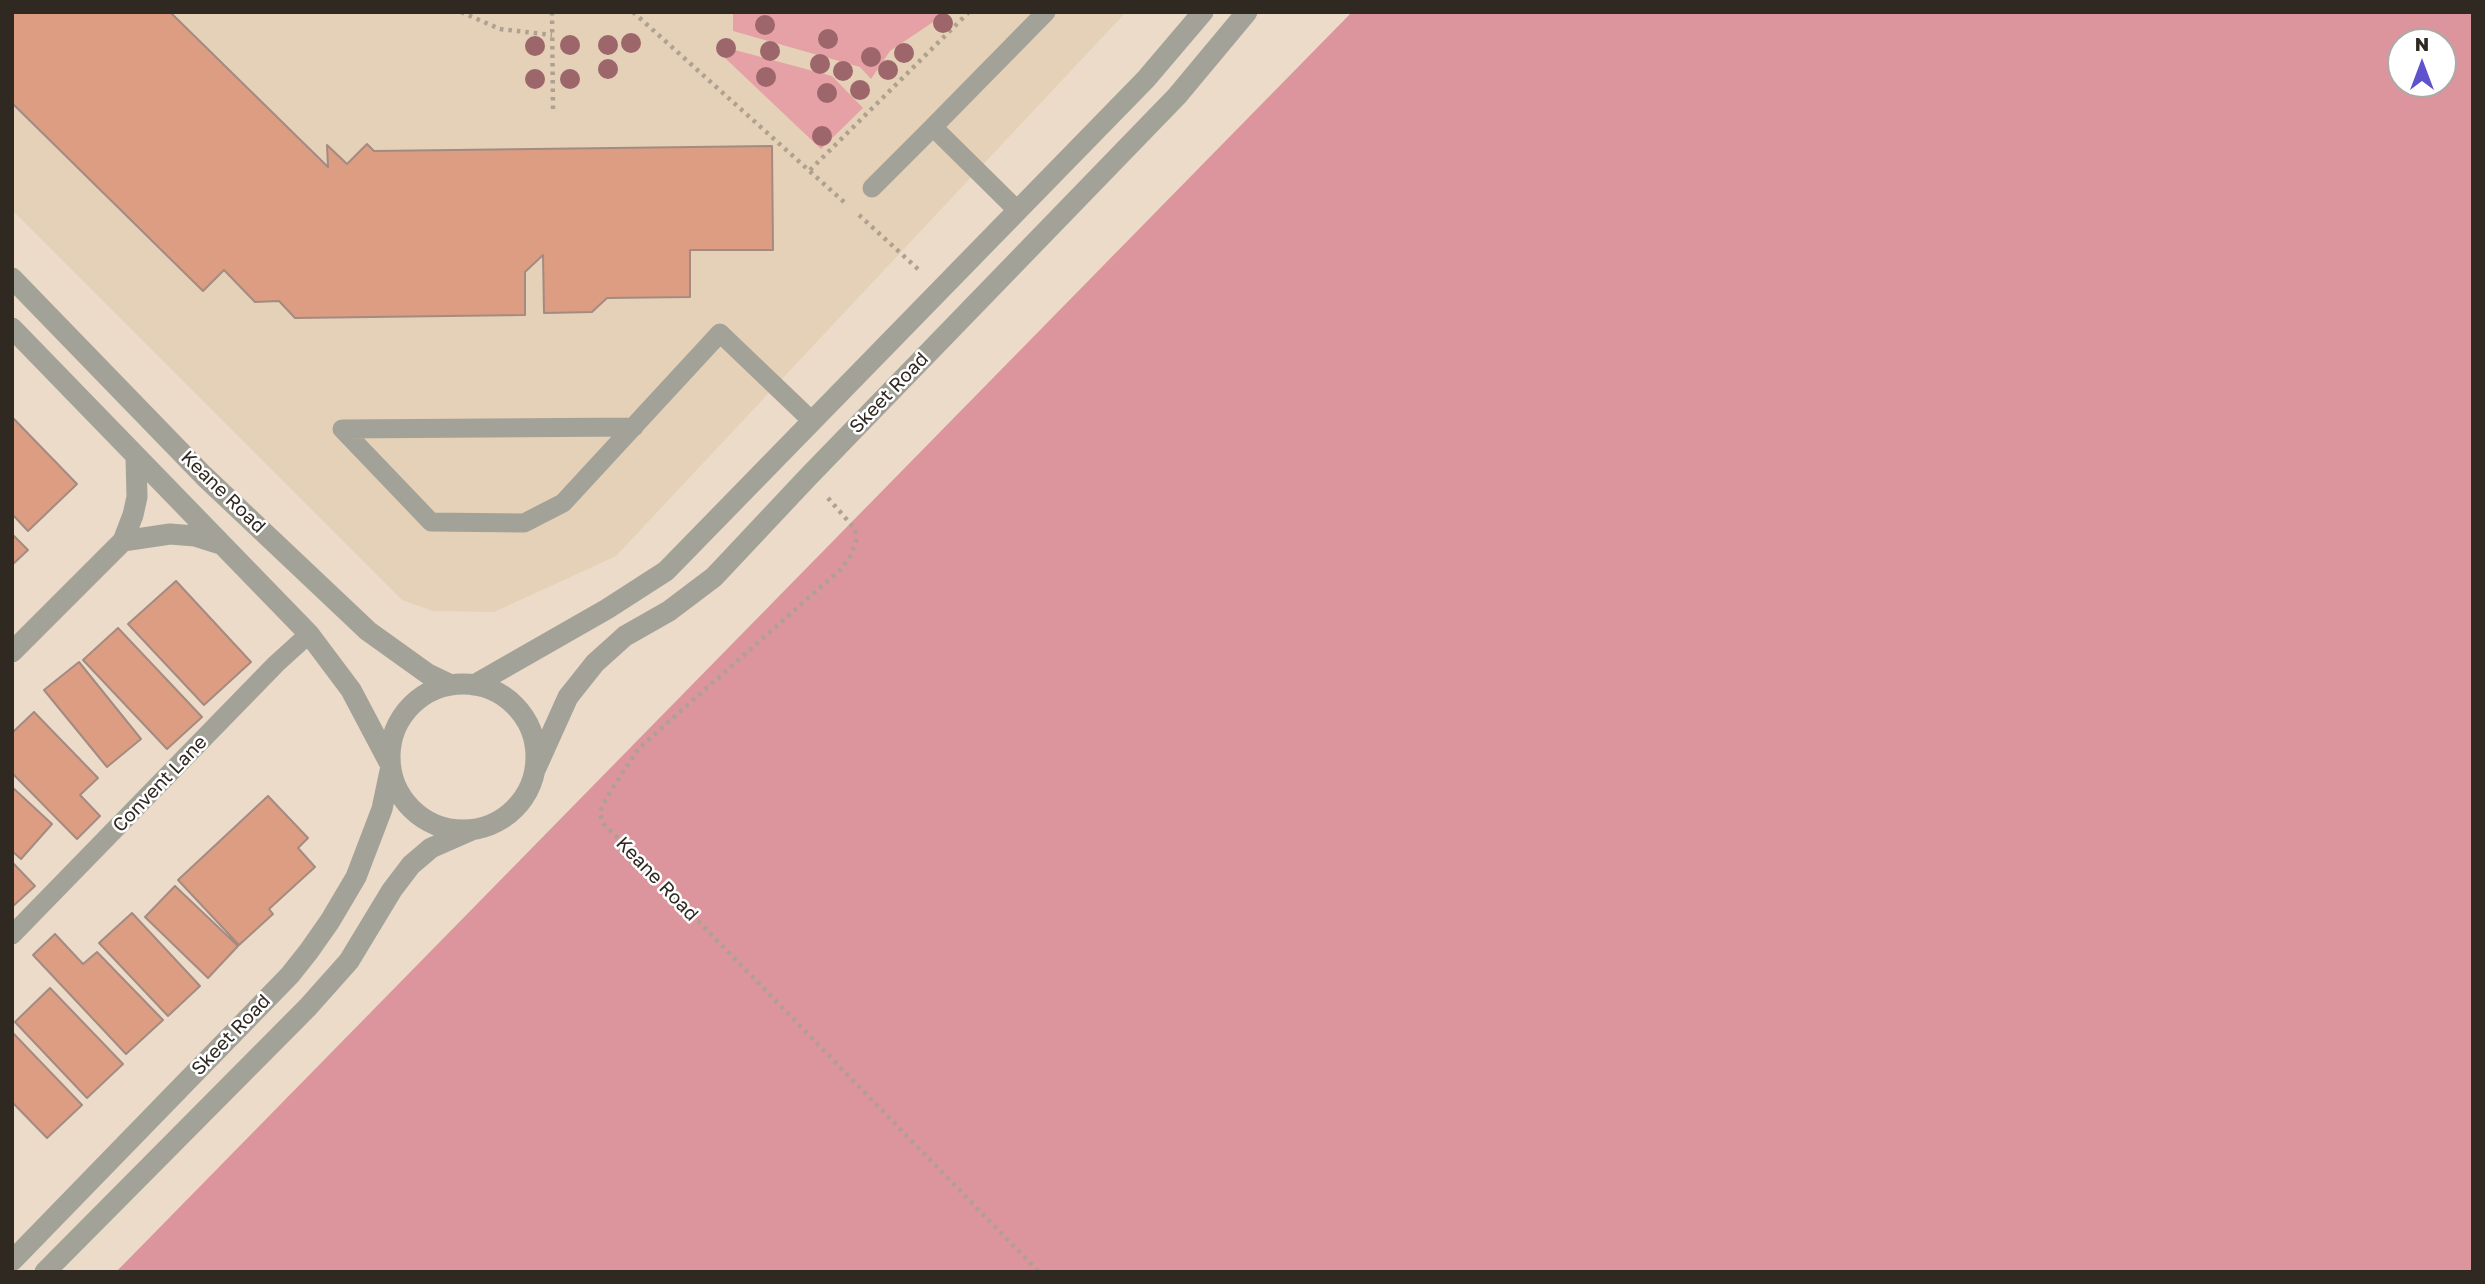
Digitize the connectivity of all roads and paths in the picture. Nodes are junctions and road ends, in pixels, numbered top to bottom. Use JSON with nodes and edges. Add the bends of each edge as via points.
{"nodes":[{"id":1,"x":461,"y":12,"type":"edge"},
{"id":2,"x":552,"y":12,"type":"edge"},
{"id":3,"x":633,"y":12,"type":"edge"},
{"id":4,"x":969,"y":12,"type":"edge"},
{"id":5,"x":1046,"y":12,"type":"edge"},
{"id":6,"x":1203,"y":12,"type":"edge"},
{"id":7,"x":1247,"y":12,"type":"edge"},
{"id":8,"x":552,"y":35,"type":"junction"},
{"id":9,"x":553,"y":109,"type":"dead end"},
{"id":10,"x":933,"y":127,"type":"junction"},
{"id":11,"x":810,"y":170,"type":"junction"},
{"id":12,"x":872,"y":188,"type":"dead end"},
{"id":13,"x":1018,"y":211,"type":"junction"},
{"id":14,"x":12,"y":278,"type":"edge"},
{"id":15,"x":941,"y":289,"type":"junction"},
{"id":16,"x":12,"y":328,"type":"edge"},
{"id":17,"x":813,"y":421,"type":"junction"},
{"id":18,"x":634,"y":427,"type":"junction"},
{"id":19,"x":136,"y":457,"type":"junction"},
{"id":20,"x":808,"y":477,"type":"junction"},
{"id":21,"x":122,"y":541,"type":"junction"},
{"id":22,"x":220,"y":545,"type":"junction"},
{"id":23,"x":309,"y":634,"type":"junction"},
{"id":24,"x":12,"y":652,"type":"edge"},
{"id":25,"x":451,"y":685,"type":"junction"},
{"id":26,"x":474,"y":685,"type":"junction"},
{"id":27,"x":390,"y":766,"type":"junction"},
{"id":28,"x":536,"y":768,"type":"junction"},
{"id":29,"x":472,"y":830,"type":"junction"},
{"id":30,"x":12,"y":935,"type":"edge"},
{"id":31,"x":12,"y":1261,"type":"edge"},
{"id":32,"x":46,"y":1272,"type":"edge"},
{"id":33,"x":1039,"y":1272,"type":"edge"}],
"edges":[{"from":1,"to":8,"type":"path","via":[[500,29]]},
{"from":2,"to":8,"type":"path"},
{"from":3,"to":11,"type":"path"},
{"from":4,"to":11,"type":"path"},
{"from":5,"to":10,"type":"lane"},
{"from":6,"to":13,"type":"street","name":"Skeet Road","via":[[1146,79]]},
{"from":7,"to":20,"type":"street","name":"Skeet Road","via":[[1177,96]]},
{"from":8,"to":9,"type":"path"},
{"from":10,"to":12,"type":"lane"},
{"from":10,"to":13,"type":"lane"},
{"from":11,"to":15,"type":"path"},
{"from":13,"to":15,"type":"street","name":"Skeet Road"},
{"from":14,"to":25,"type":"street","name":"Keane Road","via":[[204,475],[368,631]]},
{"from":15,"to":17,"type":"street","name":"Skeet Road"},
{"from":16,"to":19,"type":"street","name":"Keane Road"},
{"from":17,"to":18,"type":"lane","via":[[720,333]]},
{"from":17,"to":26,"type":"street","name":"Skeet Road","via":[[666,571]]},
{"from":18,"to":18,"type":"lane","via":[[563,503],[524,523],[431,522],[342,429]]},
{"from":19,"to":21,"type":"street","via":[[133,515]]},
{"from":19,"to":22,"type":"street","name":"Keane Road"},
{"from":20,"to":28,"type":"street","name":"Skeet Road","via":[[715,578],[625,636],[595,663],[569,697]]},
{"from":20,"to":33,"type":"path","name":"Keane Road","via":[[855,529],[851,555],[841,569],[639,748],[600,815]]},
{"from":21,"to":22,"type":"street","via":[[170,534]]},
{"from":21,"to":24,"type":"street"},
{"from":22,"to":23,"type":"street","name":"Keane Road"},
{"from":23,"to":27,"type":"street","name":"Keane Road","via":[[351,690]]},
{"from":23,"to":30,"type":"lane","name":"Convent Lane"},
{"from":25,"to":26,"type":"street"},
{"from":25,"to":27,"type":"street","via":[[422,697],[399,720],[391,740]]},
{"from":26,"to":28,"type":"street","via":[[501,695],[522,713],[535,740]]},
{"from":27,"to":29,"type":"street","via":[[399,793],[413,811],[440,827]]},
{"from":27,"to":31,"type":"street","name":"Skeet Road","via":[[376,827],[356,877],[309,951]]},
{"from":28,"to":29,"type":"street","via":[[527,794],[509,815]]},
{"from":29,"to":32,"type":"street","name":"Skeet Road","via":[[431,848],[411,866],[349,961],[317,998]]}]}
